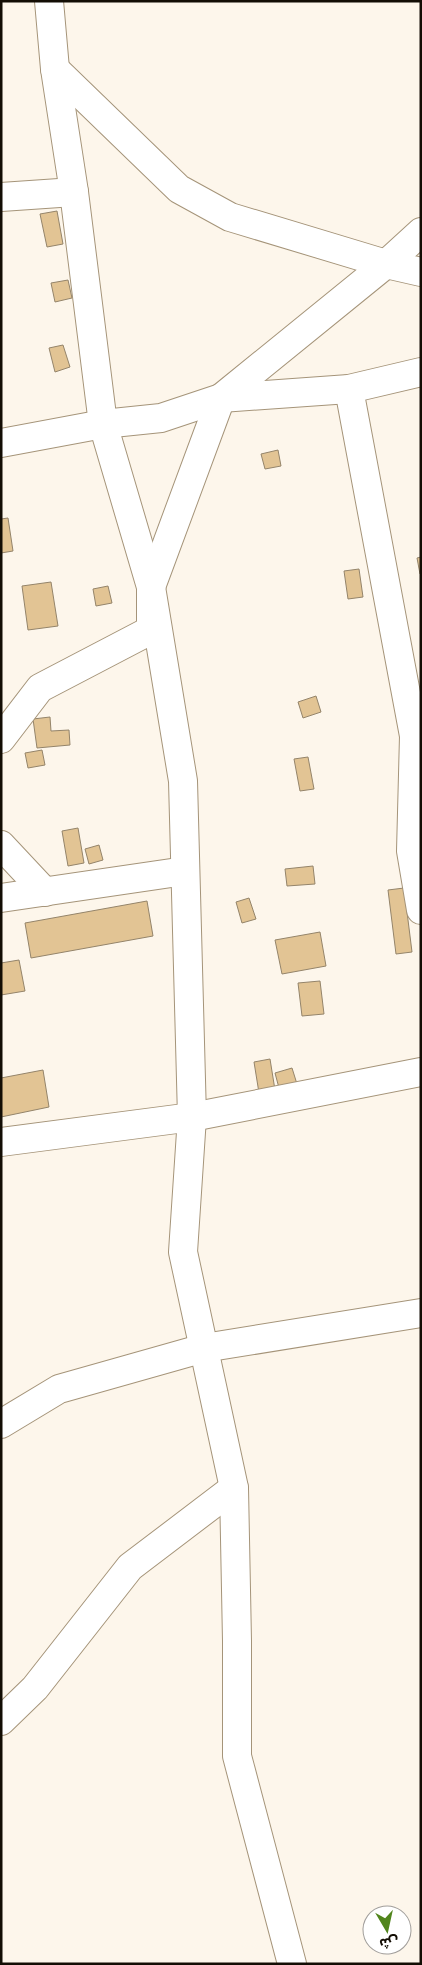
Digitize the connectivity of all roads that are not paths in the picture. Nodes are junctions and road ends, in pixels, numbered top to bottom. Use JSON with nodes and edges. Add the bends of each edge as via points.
{"nodes":[{"id":1,"x":49,"y":1,"type":"edge"},
{"id":2,"x":55,"y":69,"type":"junction"},
{"id":3,"x":74,"y":192,"type":"junction"},
{"id":4,"x":1,"y":197,"type":"edge"},
{"id":5,"x":421,"y":232,"type":"edge"},
{"id":6,"x":386,"y":264,"type":"junction"},
{"id":7,"x":421,"y":272,"type":"edge"},
{"id":8,"x":421,"y":372,"type":"edge"},
{"id":9,"x":349,"y":389,"type":"junction"},
{"id":10,"x":221,"y":398,"type":"junction"},
{"id":11,"x":103,"y":424,"type":"junction"},
{"id":12,"x":1,"y":443,"type":"edge"},
{"id":13,"x":151,"y":587,"type":"junction"},
{"id":14,"x":1,"y":739,"type":"edge"},
{"id":15,"x":1,"y":845,"type":"edge"},
{"id":16,"x":185,"y":871,"type":"junction"},
{"id":17,"x":45,"y":892,"type":"junction"},
{"id":18,"x":1,"y":898,"type":"edge"},
{"id":19,"x":421,"y":910,"type":"edge"},
{"id":20,"x":421,"y":1072,"type":"edge"},
{"id":21,"x":192,"y":1118,"type":"junction"},
{"id":22,"x":1,"y":1142,"type":"edge"},
{"id":23,"x":421,"y":1313,"type":"edge"},
{"id":24,"x":204,"y":1348,"type":"junction"},
{"id":25,"x":1,"y":1424,"type":"edge"},
{"id":26,"x":234,"y":1488,"type":"junction"},
{"id":27,"x":1,"y":1721,"type":"edge"},
{"id":28,"x":292,"y":1964,"type":"edge"}],
"edges":[{"from":1,"to":2,"type":"street"},
{"from":2,"to":3,"type":"street"},
{"from":2,"to":6,"type":"street","via":[[179,188],[230,217]]},
{"from":3,"to":4,"type":"street"},
{"from":3,"to":11,"type":"street"},
{"from":5,"to":6,"type":"street"},
{"from":6,"to":7,"type":"street"},
{"from":6,"to":10,"type":"street"},
{"from":8,"to":9,"type":"street"},
{"from":9,"to":10,"type":"street"},
{"from":9,"to":19,"type":"street","via":[[414,736],[411,851]]},
{"from":10,"to":11,"type":"street","via":[[161,418]]},
{"from":10,"to":13,"type":"street"},
{"from":11,"to":12,"type":"street"},
{"from":11,"to":13,"type":"street"},
{"from":13,"to":14,"type":"street","via":[[150,630],[40,688]]},
{"from":13,"to":16,"type":"street","via":[[183,781]]},
{"from":15,"to":17,"type":"street"},
{"from":16,"to":17,"type":"street"},
{"from":16,"to":21,"type":"street"},
{"from":17,"to":18,"type":"street"},
{"from":20,"to":21,"type":"street"},
{"from":21,"to":22,"type":"street"},
{"from":21,"to":24,"type":"street","via":[[183,1252]]},
{"from":23,"to":24,"type":"street"},
{"from":24,"to":25,"type":"street","via":[[60,1389]]},
{"from":24,"to":26,"type":"street"},
{"from":26,"to":27,"type":"street","via":[[130,1566],[35,1688]]},
{"from":26,"to":28,"type":"street","via":[[237,1756]]}]}
